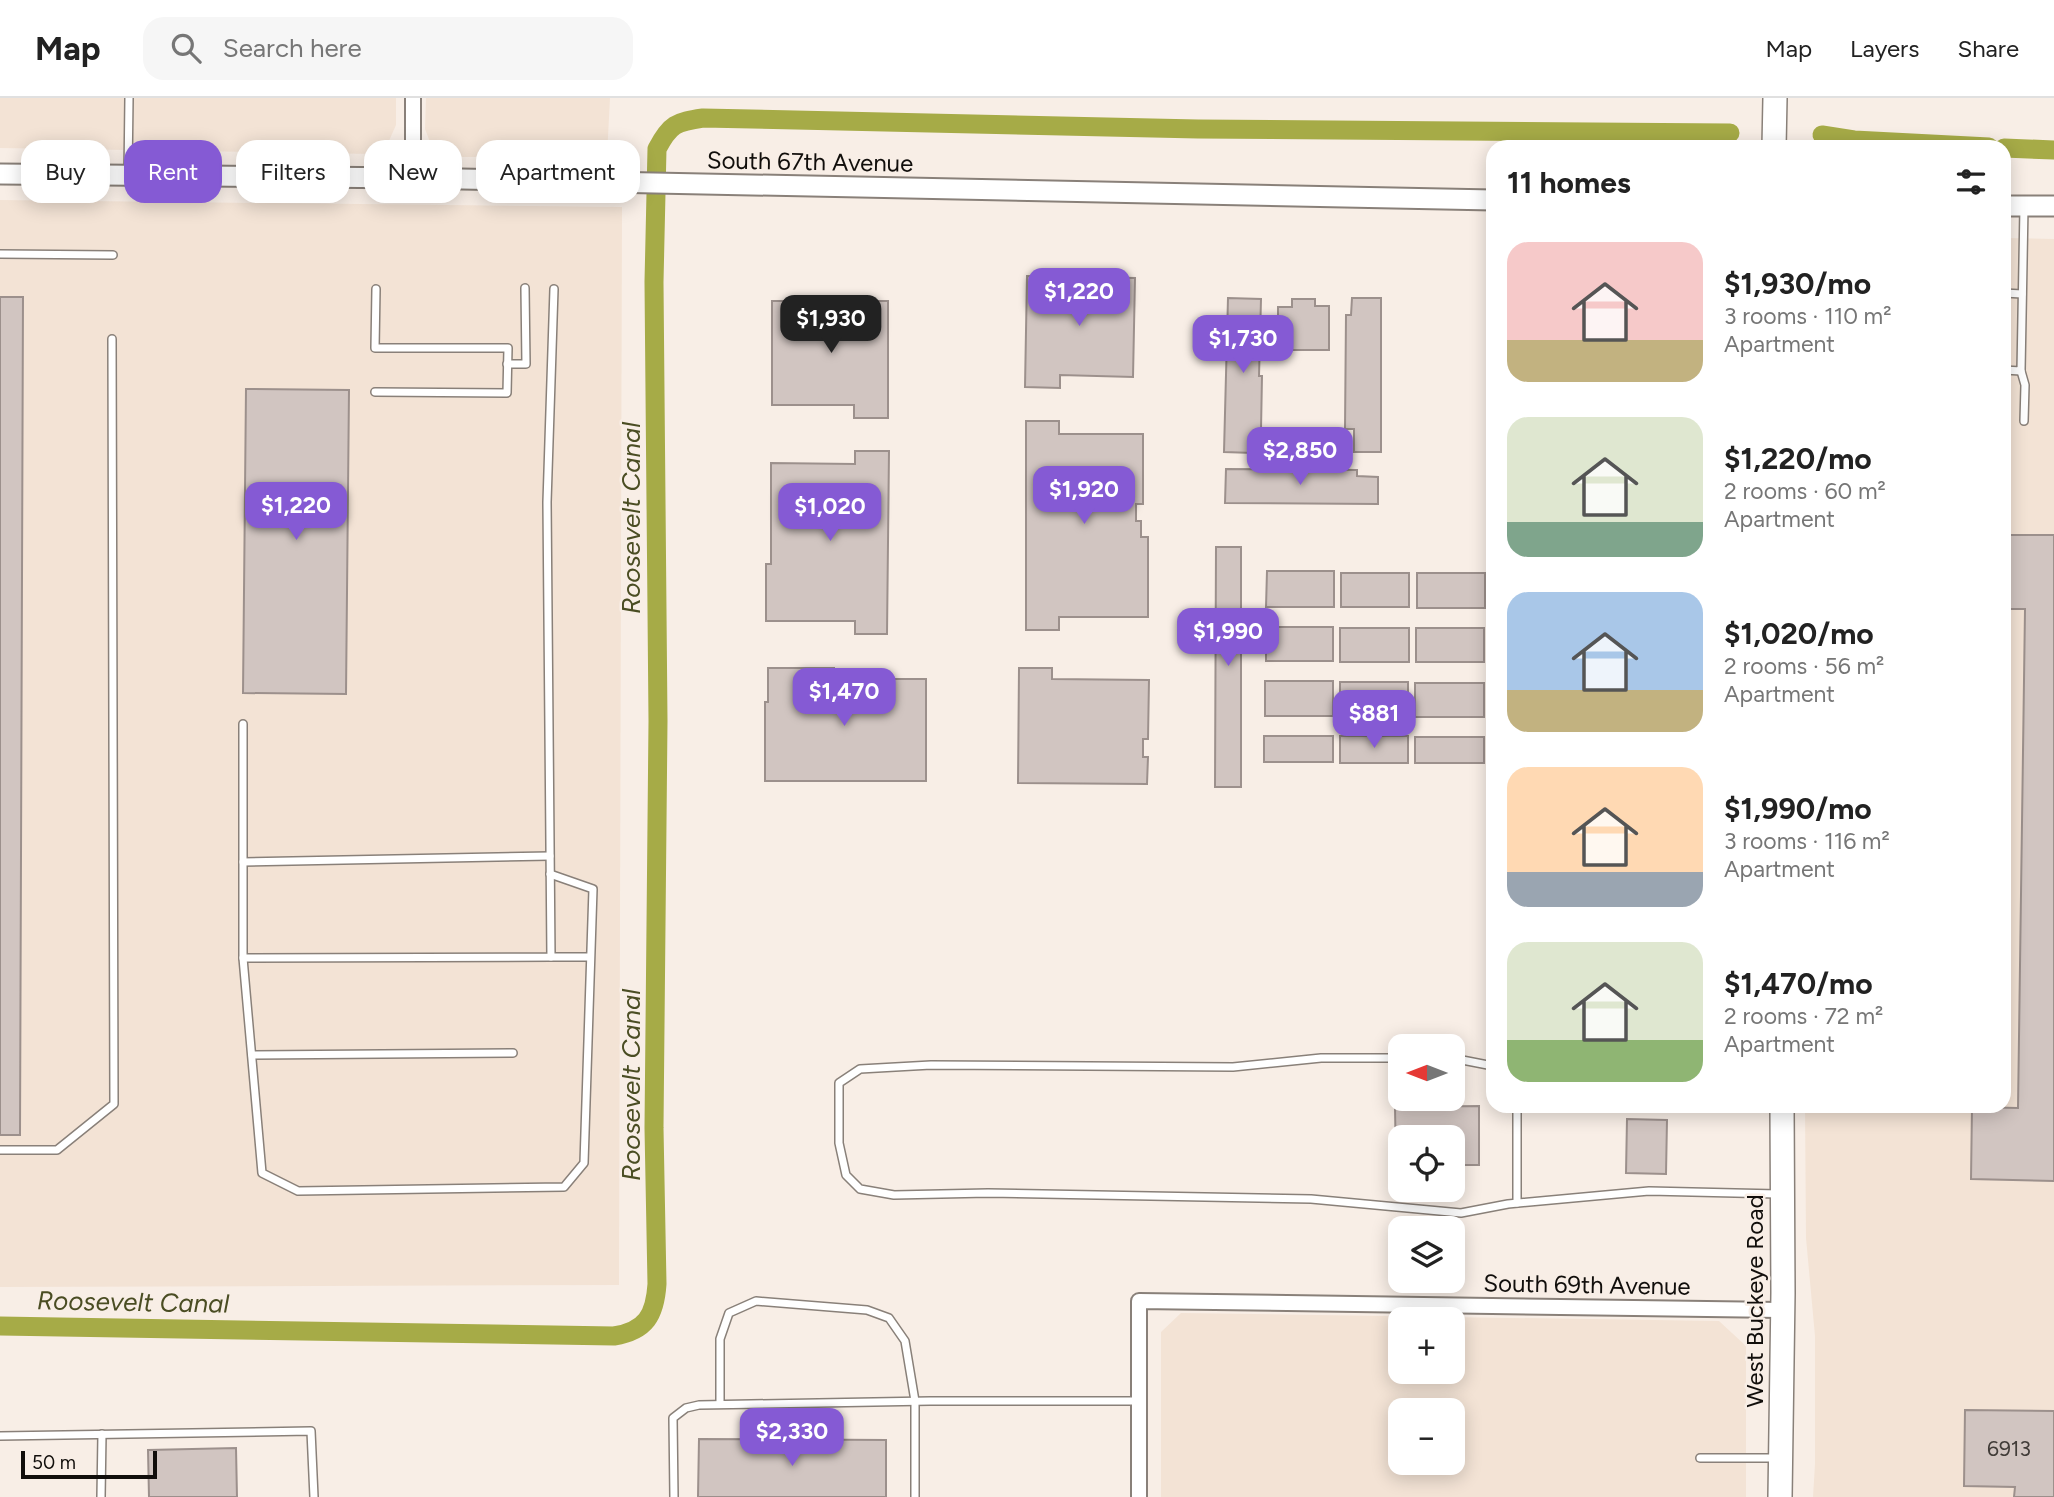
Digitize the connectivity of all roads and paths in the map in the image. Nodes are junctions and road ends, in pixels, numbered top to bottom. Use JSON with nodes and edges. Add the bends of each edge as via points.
{"nodes":[{"id":1,"x":129,"y":98,"type":"edge"},
{"id":2,"x":413,"y":98,"type":"edge"},
{"id":3,"x":1775,"y":98,"type":"edge"},
{"id":4,"x":128,"y":140,"type":"edge"},
{"id":5,"x":412,"y":140,"type":"edge"},
{"id":6,"x":1774,"y":140,"type":"edge"},
{"id":7,"x":0,"y":174,"type":"edge"},
{"id":8,"x":124,"y":175,"type":"edge"},
{"id":9,"x":222,"y":176,"type":"edge"},
{"id":10,"x":364,"y":177,"type":"edge"},
{"id":11,"x":462,"y":179,"type":"edge"},
{"id":12,"x":1486,"y":200,"type":"edge"},
{"id":13,"x":2011,"y":206,"type":"edge"},
{"id":14,"x":2024,"y":206,"type":"junction"},
{"id":15,"x":2054,"y":206,"type":"edge"},
{"id":16,"x":0,"y":254,"type":"edge"},
{"id":17,"x":113,"y":255,"type":"dead end"},
{"id":18,"x":525,"y":288,"type":"dead end"},
{"id":19,"x":376,"y":289,"type":"dead end"},
{"id":20,"x":554,"y":289,"type":"dead end"},
{"id":21,"x":2011,"y":293,"type":"edge"},
{"id":22,"x":2022,"y":294,"type":"junction"},
{"id":23,"x":112,"y":339,"type":"dead end"},
{"id":24,"x":507,"y":364,"type":"junction"},
{"id":25,"x":2011,"y":370,"type":"edge"},
{"id":26,"x":2021,"y":371,"type":"junction"},
{"id":27,"x":375,"y":392,"type":"dead end"},
{"id":28,"x":2024,"y":421,"type":"dead end"},
{"id":29,"x":243,"y":724,"type":"dead end"},
{"id":30,"x":550,"y":856,"type":"junction"},
{"id":31,"x":243,"y":862,"type":"junction"},
{"id":32,"x":550,"y":874,"type":"junction"},
{"id":33,"x":551,"y":957,"type":"junction"},
{"id":34,"x":590,"y":957,"type":"junction"},
{"id":35,"x":243,"y":958,"type":"junction"},
{"id":36,"x":513,"y":1053,"type":"dead end"},
{"id":37,"x":252,"y":1055,"type":"junction"},
{"id":38,"x":1388,"y":1058,"type":"edge"},
{"id":39,"x":1465,"y":1061,"type":"edge"},
{"id":40,"x":1486,"y":1065,"type":"edge"},
{"id":41,"x":1517,"y":1113,"type":"edge"},
{"id":42,"x":1782,"y":1113,"type":"edge"},
{"id":43,"x":0,"y":1150,"type":"edge"},
{"id":44,"x":1782,"y":1194,"type":"junction"},
{"id":45,"x":1517,"y":1203,"type":"junction"},
{"id":46,"x":1782,"y":1310,"type":"junction"},
{"id":47,"x":915,"y":1401,"type":"junction"},
{"id":48,"x":1138,"y":1401,"type":"junction"},
{"id":49,"x":720,"y":1404,"type":"junction"},
{"id":50,"x":102,"y":1434,"type":"junction"},
{"id":51,"x":0,"y":1436,"type":"edge"},
{"id":52,"x":1700,"y":1458,"type":"dead end"},
{"id":53,"x":1780,"y":1458,"type":"junction"},
{"id":54,"x":101,"y":1497,"type":"edge"},
{"id":55,"x":314,"y":1497,"type":"edge"},
{"id":56,"x":674,"y":1497,"type":"edge"},
{"id":57,"x":915,"y":1497,"type":"edge"},
{"id":58,"x":1139,"y":1497,"type":"edge"},
{"id":59,"x":1780,"y":1497,"type":"edge"}],
"edges":[{"from":1,"to":4,"type":"lane"},
{"from":2,"to":5,"type":"street"},
{"from":3,"to":6,"type":"main road"},
{"from":7,"to":8,"type":"main road","name":"South 67th Avenue"},
{"from":9,"to":10,"type":"main road","name":"South 67th Avenue"},
{"from":11,"to":12,"type":"main road","name":"South 67th Avenue"},
{"from":13,"to":14,"type":"main road"},
{"from":14,"to":15,"type":"main road"},
{"from":14,"to":22,"type":"lane"},
{"from":16,"to":17,"type":"lane"},
{"from":18,"to":24,"type":"lane","via":[[526,364]]},
{"from":19,"to":24,"type":"lane","via":[[375,348],[508,348]]},
{"from":20,"to":30,"type":"lane","via":[[547,502]]},
{"from":21,"to":22,"type":"lane"},
{"from":22,"to":26,"type":"lane"},
{"from":23,"to":43,"type":"lane","via":[[114,1104],[57,1150]]},
{"from":24,"to":27,"type":"lane","via":[[507,393]]},
{"from":25,"to":26,"type":"lane"},
{"from":26,"to":28,"type":"lane"},
{"from":29,"to":31,"type":"lane"},
{"from":30,"to":31,"type":"lane"},
{"from":30,"to":32,"type":"lane"},
{"from":31,"to":35,"type":"lane"},
{"from":32,"to":33,"type":"lane"},
{"from":32,"to":34,"type":"lane","via":[[593,889]]},
{"from":33,"to":34,"type":"lane"},
{"from":33,"to":35,"type":"lane"},
{"from":34,"to":37,"type":"lane","via":[[584,1164],[564,1187],[298,1191],[262,1173]]},
{"from":35,"to":37,"type":"lane"},
{"from":36,"to":37,"type":"lane"},
{"from":38,"to":45,"type":"lane","via":[[1321,1058],[1233,1067],[931,1065],[860,1069],[839,1083],[839,1143],[846,1175],[860,1189],[894,1195],[1311,1199],[1461,1213]]},
{"from":39,"to":40,"type":"lane"},
{"from":41,"to":45,"type":"lane"},
{"from":42,"to":44,"type":"main road","name":"West Buckeye Road"},
{"from":44,"to":45,"type":"lane","via":[[1649,1191]]},
{"from":44,"to":46,"type":"main road","name":"West Buckeye Road"},
{"from":46,"to":48,"type":"street","name":"South 69th Avenue","via":[[1139,1301]]},
{"from":46,"to":53,"type":"main road","name":"West Buckeye Road"},
{"from":47,"to":48,"type":"lane"},
{"from":47,"to":49,"type":"lane"},
{"from":47,"to":49,"type":"lane","via":[[905,1341],[888,1318],[867,1310],[756,1301],[729,1313],[720,1339]]},
{"from":47,"to":57,"type":"lane"},
{"from":48,"to":58,"type":"street"},
{"from":49,"to":56,"type":"lane","via":[[686,1408],[673,1418]]},
{"from":50,"to":51,"type":"lane"},
{"from":50,"to":54,"type":"lane"},
{"from":50,"to":55,"type":"lane","via":[[311,1431]]},
{"from":52,"to":53,"type":"lane"},
{"from":53,"to":59,"type":"main road","name":"West Buckeye Road"}]}
